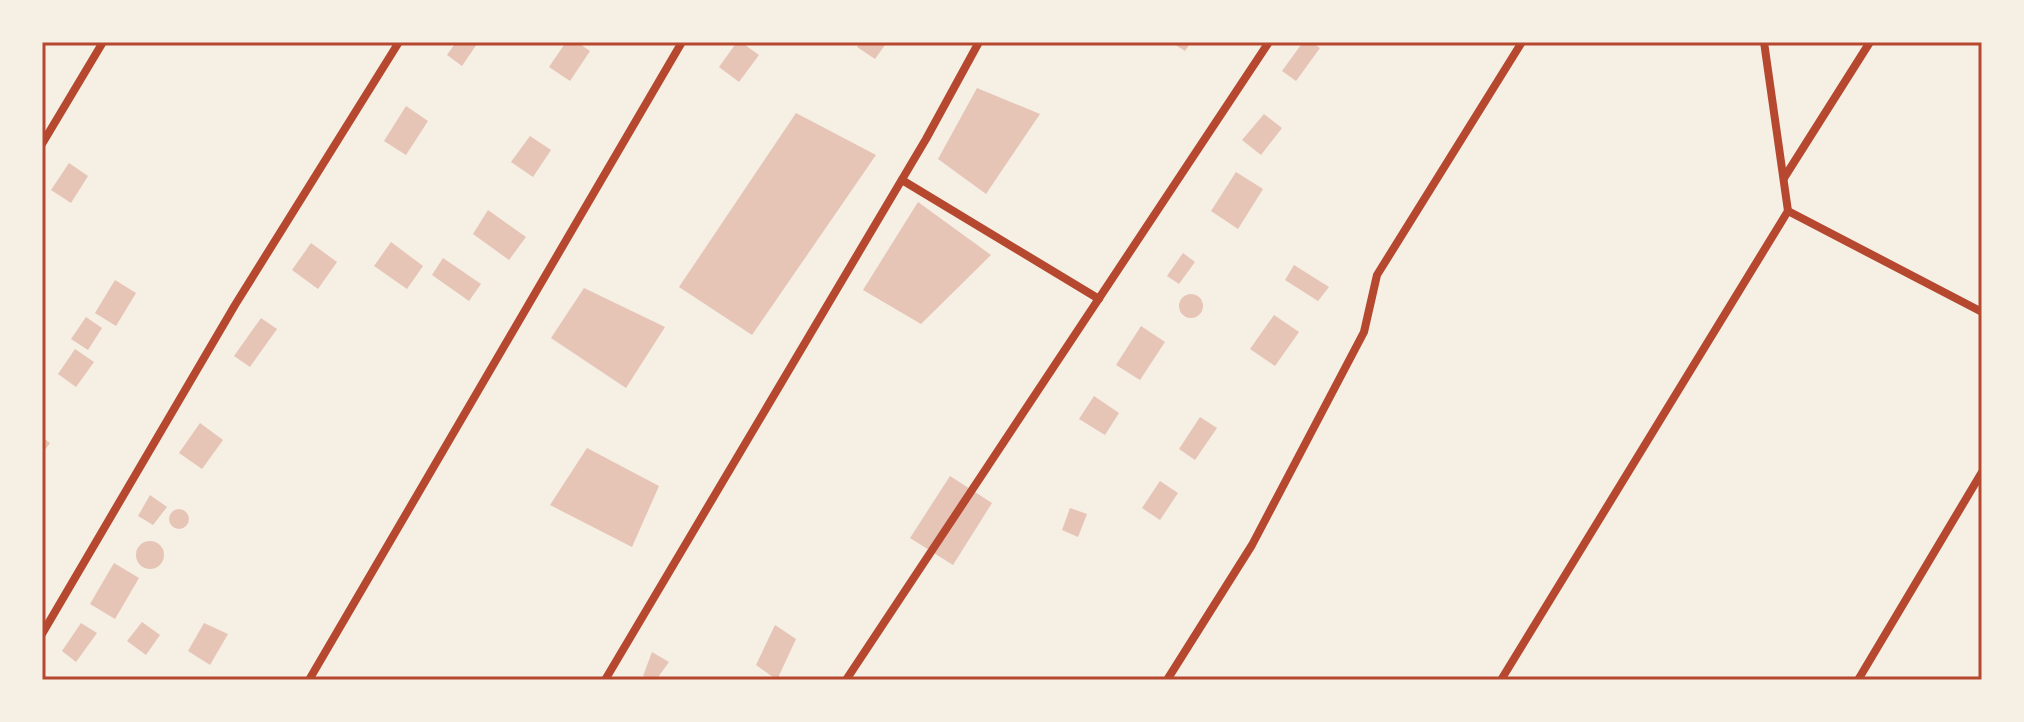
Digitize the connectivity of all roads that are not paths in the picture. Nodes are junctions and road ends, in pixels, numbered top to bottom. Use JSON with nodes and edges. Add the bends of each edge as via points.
{"nodes":[{"id":1,"x":103,"y":42,"type":"edge"},
{"id":2,"x":399,"y":42,"type":"edge"},
{"id":3,"x":682,"y":42,"type":"edge"},
{"id":4,"x":979,"y":42,"type":"edge"},
{"id":5,"x":1269,"y":42,"type":"edge"},
{"id":6,"x":1522,"y":42,"type":"edge"},
{"id":7,"x":1764,"y":42,"type":"edge"},
{"id":8,"x":1870,"y":42,"type":"edge"},
{"id":9,"x":42,"y":144,"type":"edge"},
{"id":10,"x":1784,"y":178,"type":"junction"},
{"id":11,"x":902,"y":180,"type":"junction"},
{"id":12,"x":1788,"y":211,"type":"junction"},
{"id":13,"x":1099,"y":299,"type":"junction"},
{"id":14,"x":1982,"y":312,"type":"edge"},
{"id":15,"x":1982,"y":472,"type":"edge"},
{"id":16,"x":42,"y":634,"type":"edge"},
{"id":17,"x":309,"y":680,"type":"edge"},
{"id":18,"x":605,"y":680,"type":"edge"},
{"id":19,"x":846,"y":680,"type":"edge"},
{"id":20,"x":1167,"y":680,"type":"edge"},
{"id":21,"x":1501,"y":680,"type":"edge"},
{"id":22,"x":1858,"y":680,"type":"edge"}],
"edges":[{"from":1,"to":9,"type":"street"},
{"from":2,"to":16,"type":"street","via":[[235,305]]},
{"from":3,"to":17,"type":"street"},
{"from":4,"to":11,"type":"street"},
{"from":5,"to":13,"type":"street"},
{"from":6,"to":20,"type":"street","via":[[1377,275],[1364,332],[1252,545]]},
{"from":7,"to":10,"type":"street"},
{"from":8,"to":10,"type":"street"},
{"from":10,"to":12,"type":"street"},
{"from":11,"to":13,"type":"street"},
{"from":11,"to":18,"type":"street"},
{"from":12,"to":14,"type":"street"},
{"from":12,"to":21,"type":"street"},
{"from":13,"to":19,"type":"street"},
{"from":15,"to":22,"type":"street"}]}
